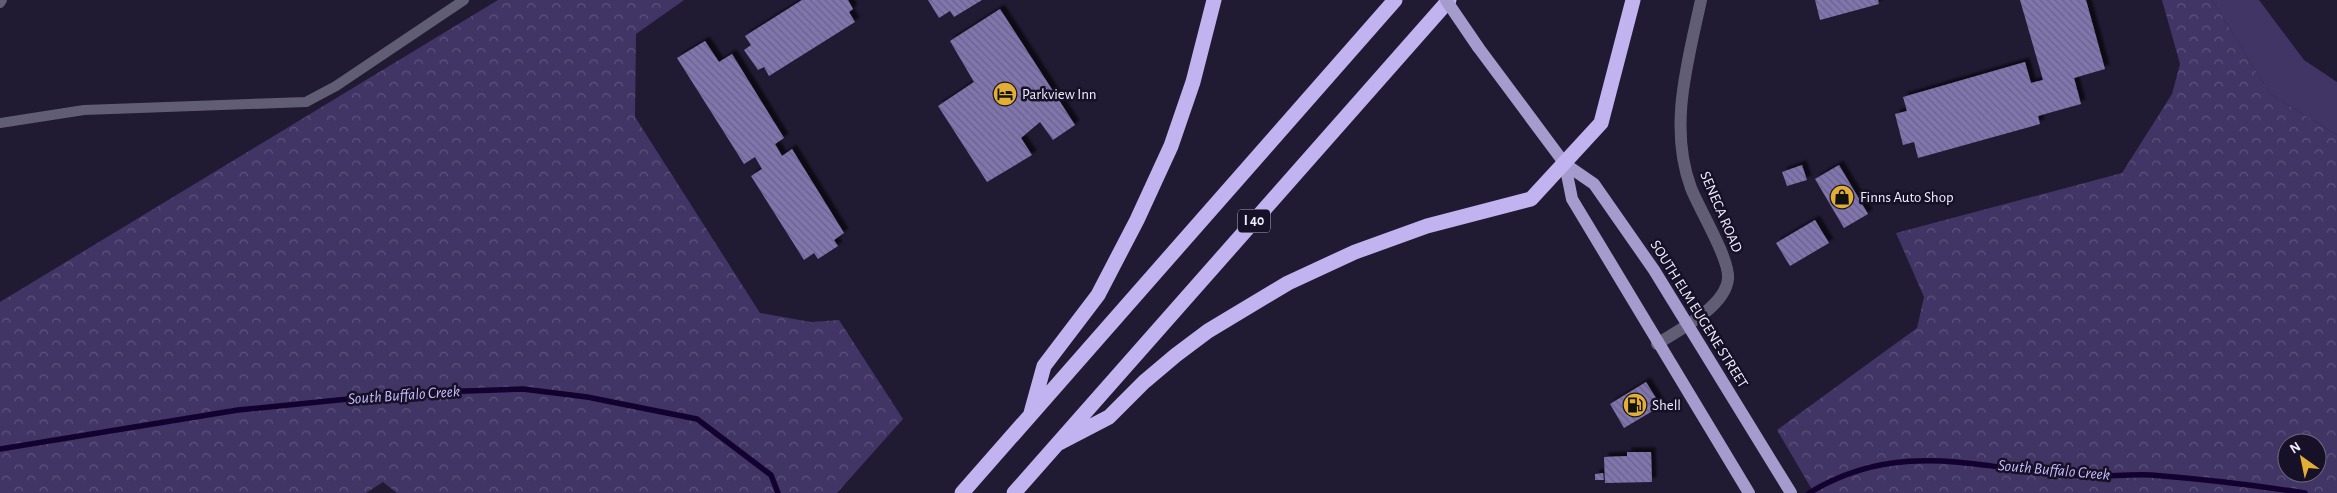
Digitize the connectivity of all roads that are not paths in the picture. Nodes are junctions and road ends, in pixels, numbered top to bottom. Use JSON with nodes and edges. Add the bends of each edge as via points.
{"nodes":[{"id":1,"x":464,"y":0,"type":"edge"},
{"id":2,"x":1214,"y":0,"type":"edge"},
{"id":3,"x":1395,"y":0,"type":"edge"},
{"id":4,"x":1448,"y":0,"type":"edge"},
{"id":5,"x":1633,"y":0,"type":"edge"},
{"id":6,"x":1701,"y":0,"type":"edge"},
{"id":7,"x":0,"y":123,"type":"edge"},
{"id":8,"x":1565,"y":164,"type":"junction"},
{"id":9,"x":1688,"y":324,"type":"junction"},
{"id":10,"x":1657,"y":344,"type":"junction"},
{"id":11,"x":1030,"y":417,"type":"junction"},
{"id":12,"x":1059,"y":443,"type":"junction"},
{"id":13,"x":962,"y":493,"type":"edge"},
{"id":14,"x":1014,"y":493,"type":"edge"},
{"id":15,"x":1748,"y":493,"type":"edge"},
{"id":16,"x":1791,"y":493,"type":"edge"}],
"edges":[{"from":1,"to":7,"type":"lane","via":[[336,86],[306,102],[84,110]]},
{"from":2,"to":11,"type":"highway","via":[[1193,82],[1171,146],[1098,295],[1044,366]]},
{"from":3,"to":11,"type":"highway","number":"I 40"},
{"from":4,"to":8,"type":"main road","name":"SOUTH ELM EUGENE STREET","bridge":true,"via":[[1478,47]]},
{"from":4,"to":12,"type":"highway","number":"I 40"},
{"from":5,"to":8,"type":"highway","via":[[1601,123]]},
{"from":6,"to":9,"type":"street","name":"SENECA ROAD","via":[[1685,71],[1680,136],[1690,186],[1721,254],[1728,278],[1719,300]]},
{"from":8,"to":9,"type":"main road","name":"SOUTH ELM EUGENE STREET","via":[[1594,184]]},
{"from":8,"to":10,"type":"main road","name":"SOUTH ELM EUGENE STREET","via":[[1572,200]]},
{"from":8,"to":12,"type":"highway","via":[[1531,199],[1427,226],[1355,252],[1288,283],[1216,326],[1144,382],[1109,417]]},
{"from":9,"to":10,"type":"street","name":"SENECA ROAD"},
{"from":9,"to":16,"type":"main road","name":"SOUTH ELM EUGENE STREET"},
{"from":10,"to":15,"type":"main road","name":"SOUTH ELM EUGENE STREET"},
{"from":11,"to":13,"type":"highway","number":"I 40"},
{"from":12,"to":14,"type":"highway","number":"I 40"}]}
